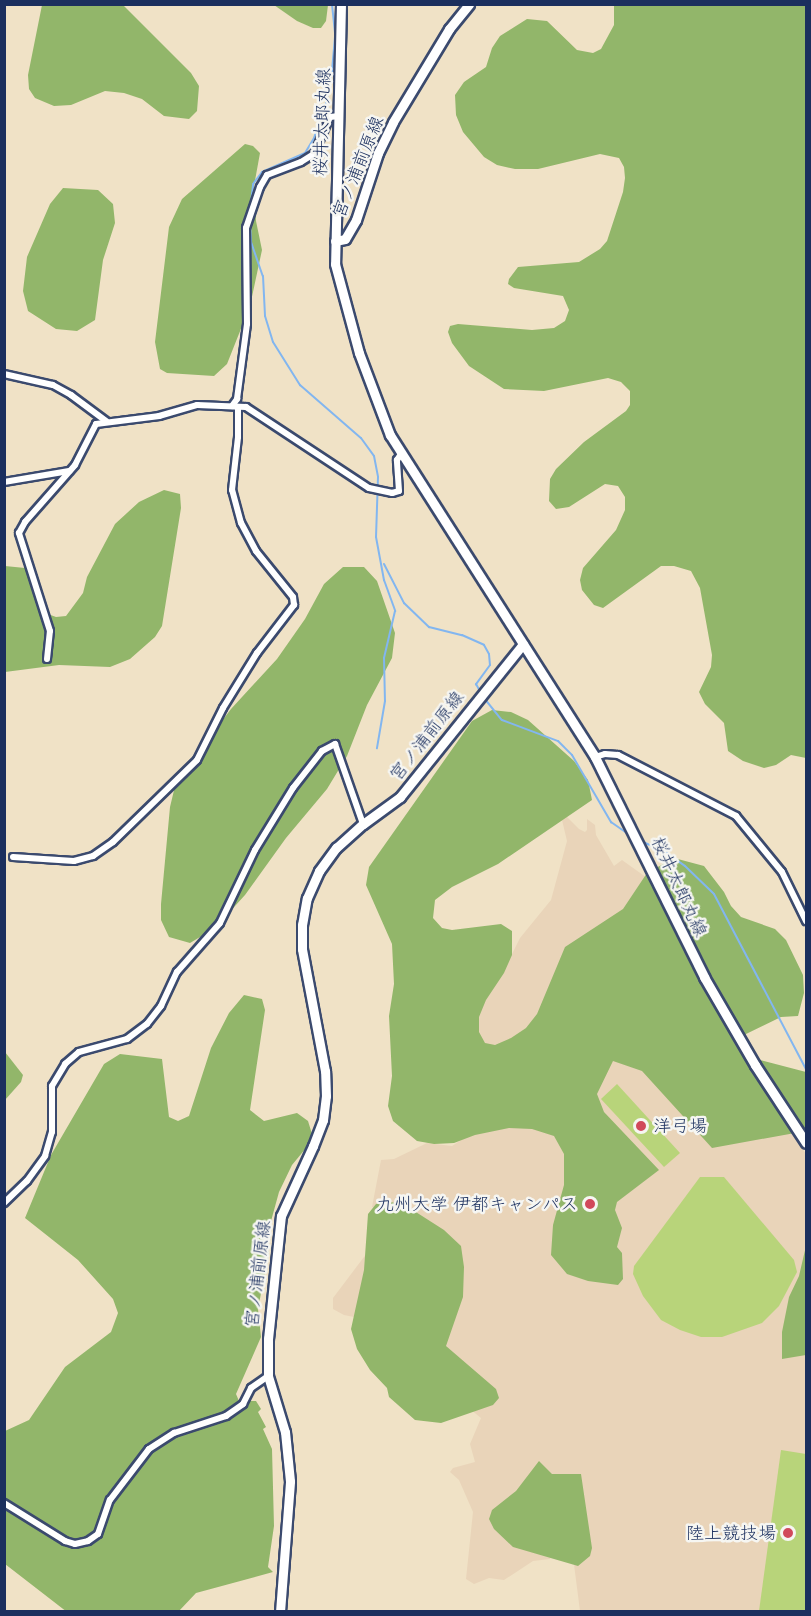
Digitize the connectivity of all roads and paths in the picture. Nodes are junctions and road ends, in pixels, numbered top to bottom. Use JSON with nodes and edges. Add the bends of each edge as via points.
{"nodes":[{"id":1,"x":341,"y":4,"type":"edge"},
{"id":2,"x":467,"y":5,"type":"edge"},
{"id":3,"x":339,"y":116,"type":"junction"},
{"id":4,"x":335,"y":241,"type":"junction"},
{"id":5,"x":4,"y":374,"type":"edge"},
{"id":6,"x":235,"y":407,"type":"junction"},
{"id":7,"x":106,"y":421,"type":"junction"},
{"id":8,"x":401,"y":454,"type":"junction"},
{"id":9,"x":70,"y":470,"type":"junction"},
{"id":10,"x":4,"y":482,"type":"edge"},
{"id":11,"x":523,"y":644,"type":"junction"},
{"id":12,"x":47,"y":659,"type":"dead end"},
{"id":13,"x":595,"y":756,"type":"junction"},
{"id":14,"x":363,"y":824,"type":"junction"},
{"id":15,"x":14,"y":857,"type":"dead end"},
{"id":16,"x":807,"y":921,"type":"edge"},
{"id":17,"x":807,"y":1143,"type":"edge"},
{"id":18,"x":4,"y":1203,"type":"edge"},
{"id":19,"x":268,"y":1376,"type":"junction"},
{"id":20,"x":4,"y":1503,"type":"edge"},
{"id":21,"x":280,"y":1611,"type":"edge"}],
"edges":[{"from":1,"to":3,"type":"main road","name":"桜井太郎丸線"},
{"from":2,"to":4,"type":"main road","name":"宮ノ浦前原線","via":[[393,122],[378,153],[356,220],[345,239]]},
{"from":3,"to":4,"type":"main road","name":"桜井太郎丸線"},
{"from":3,"to":6,"type":"street","via":[[330,117],[314,154],[267,176],[260,187],[246,228],[247,324]]},
{"from":4,"to":8,"type":"main road","name":"宮ノ浦前原線","via":[[338,283],[359,353]]},
{"from":5,"to":7,"type":"street","via":[[53,386]]},
{"from":6,"to":7,"type":"street","via":[[197,405],[139,419]]},
{"from":6,"to":8,"type":"street","via":[[246,407],[369,488],[393,493],[399,490]]},
{"from":6,"to":15,"type":"street","via":[[238,437],[232,490],[241,523],[256,551],[293,597],[294,605],[257,653],[197,760],[113,843],[93,856],[74,861]]},
{"from":7,"to":9,"type":"street","via":[[92,428]]},
{"from":8,"to":11,"type":"main road","name":"宮ノ浦前原線"},
{"from":9,"to":10,"type":"street"},
{"from":9,"to":12,"type":"street","via":[[20,533],[51,631]]},
{"from":11,"to":13,"type":"main road","name":"桜井太郎丸線"},
{"from":11,"to":14,"type":"main road","name":"宮ノ浦前原線","via":[[399,797]]},
{"from":13,"to":16,"type":"street","via":[[618,755],[736,816],[782,872]]},
{"from":13,"to":17,"type":"main road","name":"桜井太郎丸線","via":[[704,977],[755,1065]]},
{"from":14,"to":18,"type":"street","via":[[335,744],[322,751],[293,789],[255,850],[220,924],[177,972],[161,1006],[147,1024],[127,1039],[79,1052],[65,1064],[52,1086],[52,1132],[45,1156]]},
{"from":14,"to":19,"type":"main road","name":"宮ノ浦前原線","via":[[336,848],[319,871],[307,898],[302,949],[325,1071],[326,1096],[323,1120],[281,1216]]},
{"from":19,"to":20,"type":"street","via":[[251,1388],[243,1404],[226,1416],[174,1433],[149,1449],[110,1500],[101,1529],[88,1541],[64,1541]]},
{"from":19,"to":21,"type":"main road","name":"宮ノ浦前原線","via":[[289,1457]]}]}
